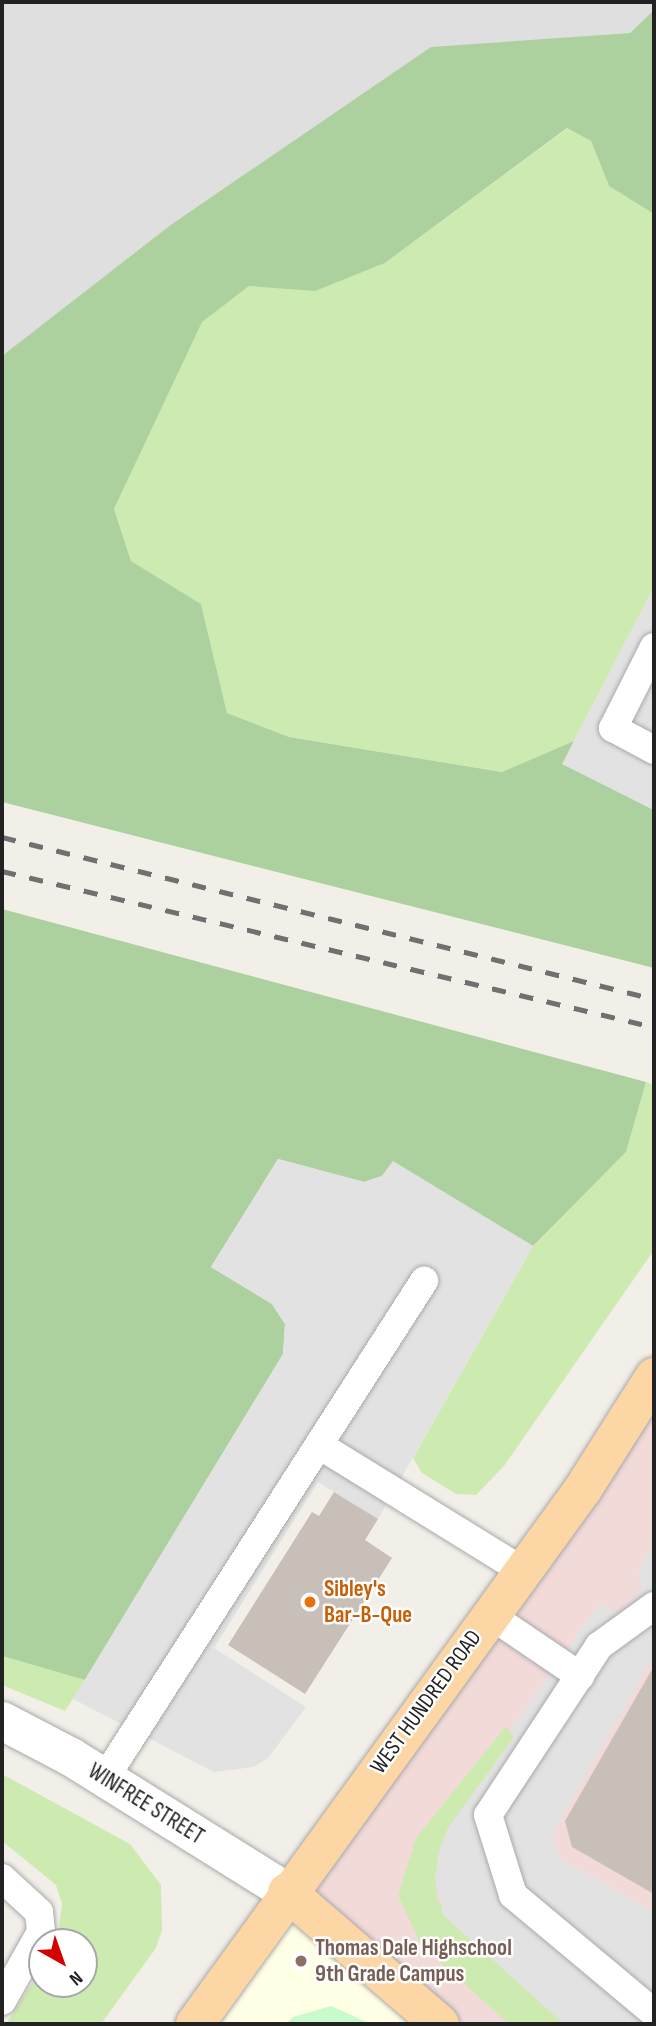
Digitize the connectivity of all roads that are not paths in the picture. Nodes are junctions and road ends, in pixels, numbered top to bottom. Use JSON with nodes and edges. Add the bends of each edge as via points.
{"nodes":[{"id":1,"x":654,"y":647,"type":"edge"},
{"id":2,"x":654,"y":750,"type":"edge"},
{"id":3,"x":424,"y":1281,"type":"dead end"},
{"id":4,"x":654,"y":1377,"type":"edge"},
{"id":5,"x":319,"y":1445,"type":"junction"},
{"id":6,"x":523,"y":1571,"type":"junction"},
{"id":7,"x":654,"y":1605,"type":"edge"},
{"id":8,"x":490,"y":1615,"type":"junction"},
{"id":9,"x":580,"y":1676,"type":"junction"},
{"id":10,"x":2,"y":1721,"type":"edge"},
{"id":11,"x":105,"y":1778,"type":"junction"},
{"id":12,"x":2,"y":1878,"type":"edge"},
{"id":13,"x":287,"y":1892,"type":"junction"},
{"id":14,"x":2,"y":2001,"type":"edge"},
{"id":15,"x":654,"y":2012,"type":"edge"},
{"id":16,"x":195,"y":2024,"type":"edge"},
{"id":17,"x":440,"y":2024,"type":"edge"},
{"id":18,"x":644,"y":2024,"type":"edge"}],
"edges":[{"from":1,"to":2,"type":"lane","via":[[613,728]]},
{"from":3,"to":5,"type":"lane"},
{"from":4,"to":6,"type":"main road","name":"WEST HUNDRED ROAD"},
{"from":5,"to":6,"type":"lane"},
{"from":5,"to":11,"type":"lane"},
{"from":6,"to":8,"type":"main road","name":"WEST HUNDRED ROAD"},
{"from":7,"to":9,"type":"lane","via":[[599,1646]]},
{"from":8,"to":9,"type":"lane"},
{"from":8,"to":13,"type":"main road","name":"WEST HUNDRED ROAD"},
{"from":9,"to":15,"type":"lane","via":[[488,1815],[513,1895]]},
{"from":10,"to":11,"type":"street","name":"WINFREE STREET"},
{"from":11,"to":13,"type":"street","name":"WINFREE STREET"},
{"from":12,"to":14,"type":"lane","via":[[39,1912],[41,1931]]},
{"from":13,"to":16,"type":"main road","name":"WEST HUNDRED ROAD"},
{"from":13,"to":17,"type":"main road"},
{"from":15,"to":18,"type":"lane"}]}
